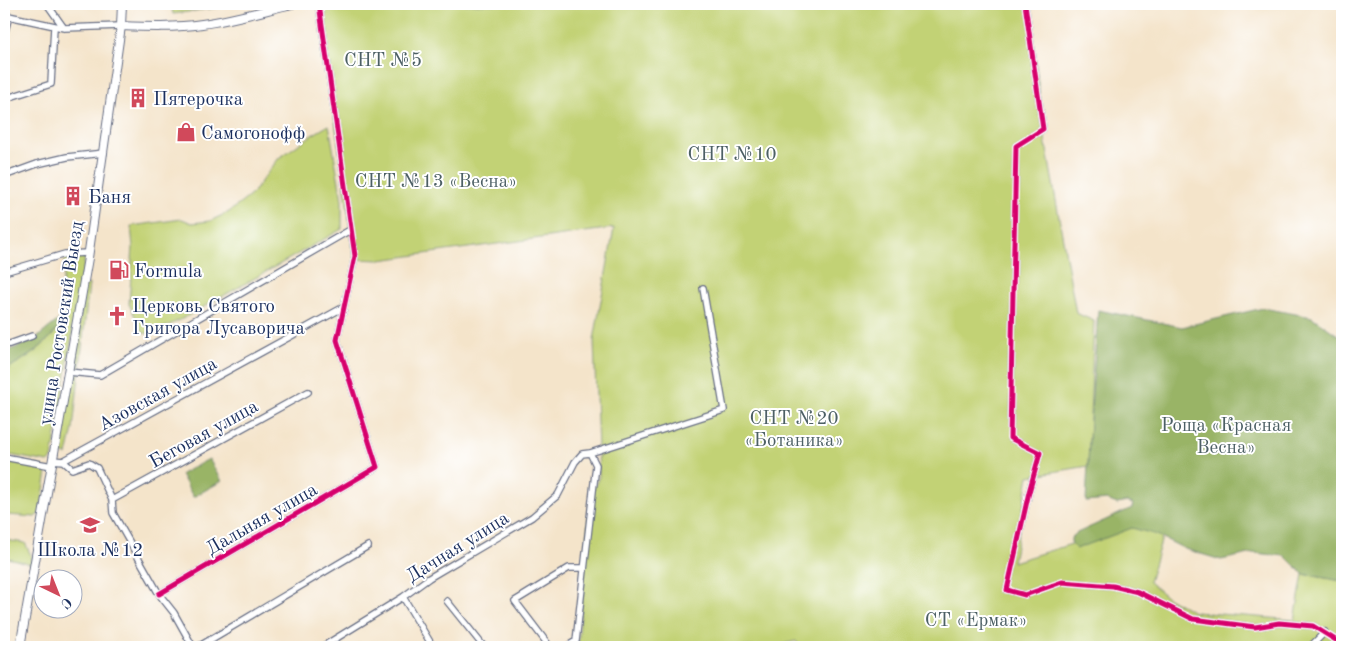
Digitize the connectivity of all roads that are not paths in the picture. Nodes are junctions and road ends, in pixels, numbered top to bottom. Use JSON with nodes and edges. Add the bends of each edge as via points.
{"nodes":[{"id":1,"x":47,"y":4,"type":"edge"},
{"id":2,"x":122,"y":4,"type":"edge"},
{"id":3,"x":292,"y":4,"type":"edge"},
{"id":4,"x":319,"y":4,"type":"edge"},
{"id":5,"x":1025,"y":4,"type":"edge"},
{"id":6,"x":6,"y":16,"type":"edge"},
{"id":7,"x":121,"y":26,"type":"junction"},
{"id":8,"x":54,"y":27,"type":"junction"},
{"id":9,"x":64,"y":28,"type":"junction"},
{"id":10,"x":4,"y":35,"type":"edge"},
{"id":11,"x":4,"y":99,"type":"edge"},
{"id":12,"x":104,"y":153,"type":"junction"},
{"id":13,"x":4,"y":176,"type":"edge"},
{"id":14,"x":350,"y":230,"type":"junction"},
{"id":15,"x":88,"y":253,"type":"junction"},
{"id":16,"x":4,"y":272,"type":"edge"},
{"id":17,"x":703,"y":288,"type":"dead end"},
{"id":18,"x":344,"y":307,"type":"junction"},
{"id":19,"x":32,"y":336,"type":"dead end"},
{"id":20,"x":4,"y":346,"type":"edge"},
{"id":21,"x":68,"y":372,"type":"junction"},
{"id":22,"x":308,"y":392,"type":"dead end"},
{"id":23,"x":590,"y":453,"type":"junction"},
{"id":24,"x":4,"y":457,"type":"edge"},
{"id":25,"x":63,"y":461,"type":"junction"},
{"id":26,"x":53,"y":463,"type":"junction"},
{"id":27,"x":112,"y":500,"type":"junction"},
{"id":28,"x":368,"y":546,"type":"dead end"},
{"id":29,"x":584,"y":568,"type":"junction"},
{"id":30,"x":159,"y":594,"type":"junction"},
{"id":31,"x":403,"y":597,"type":"junction"},
{"id":32,"x":447,"y":600,"type":"dead end"},
{"id":33,"x":1325,"y":632,"type":"junction"},
{"id":34,"x":1342,"y":644,"type":"edge"},
{"id":35,"x":20,"y":647,"type":"edge"},
{"id":36,"x":193,"y":647,"type":"edge"},
{"id":37,"x":198,"y":647,"type":"edge"},
{"id":38,"x":322,"y":647,"type":"edge"},
{"id":39,"x":433,"y":647,"type":"edge"},
{"id":40,"x":484,"y":647,"type":"edge"},
{"id":41,"x":550,"y":647,"type":"edge"},
{"id":42,"x":566,"y":647,"type":"edge"},
{"id":43,"x":1310,"y":647,"type":"edge"}],
"edges":[{"from":1,"to":9,"type":"street"},
{"from":2,"to":7,"type":"main road","name":"улица Ростовский Выезд"},
{"from":3,"to":7,"type":"main road","via":[[203,24]]},
{"from":4,"to":14,"type":"street"},
{"from":5,"to":33,"type":"street","via":[[1043,129],[1016,146],[1010,438],[1040,453],[1007,590],[1025,595],[1062,582],[1113,586],[1138,592],[1193,619],[1254,627],[1279,623],[1313,626]]},
{"from":6,"to":8,"type":"street"},
{"from":6,"to":10,"type":"street"},
{"from":7,"to":9,"type":"street"},
{"from":7,"to":12,"type":"main road","name":"улица Ростовский Выезд"},
{"from":8,"to":9,"type":"street"},
{"from":8,"to":11,"type":"street","via":[[52,84]]},
{"from":12,"to":13,"type":"street","via":[[45,162]]},
{"from":12,"to":15,"type":"main road","name":"улица Ростовский Выезд"},
{"from":14,"to":18,"type":"street","via":[[355,256]]},
{"from":14,"to":21,"type":"street","via":[[100,375]]},
{"from":15,"to":16,"type":"street","via":[[65,254]]},
{"from":15,"to":21,"type":"main road","name":"улица Ростовский Выезд"},
{"from":17,"to":23,"type":"street","via":[[724,410]]},
{"from":18,"to":25,"type":"street","name":"Азовская улица"},
{"from":18,"to":30,"type":"street","name":"Дальняя улица","via":[[337,340],[377,468]]},
{"from":19,"to":20,"type":"street"},
{"from":21,"to":26,"type":"main road","name":"улица Ростовский Выезд"},
{"from":22,"to":27,"type":"street","name":"Беговая улица"},
{"from":23,"to":29,"type":"street","via":[[596,465]]},
{"from":23,"to":31,"type":"street","name":"Дачная улица","via":[[582,454],[558,494],[532,517]]},
{"from":24,"to":26,"type":"street"},
{"from":25,"to":26,"type":"street"},
{"from":25,"to":27,"type":"street","via":[[72,469],[89,463],[97,468]]},
{"from":26,"to":35,"type":"main road","name":"улица Ростовский Выезд"},
{"from":27,"to":30,"type":"street","via":[[113,513]]},
{"from":28,"to":37,"type":"street"},
{"from":29,"to":41,"type":"street","via":[[569,568],[515,601]]},
{"from":29,"to":42,"type":"street","via":[[576,641]]},
{"from":30,"to":36,"type":"street"},
{"from":31,"to":38,"type":"street","name":"Дачная улица"},
{"from":31,"to":39,"type":"street"},
{"from":32,"to":40,"type":"street"},
{"from":33,"to":34,"type":"street"},
{"from":33,"to":43,"type":"street"}]}
